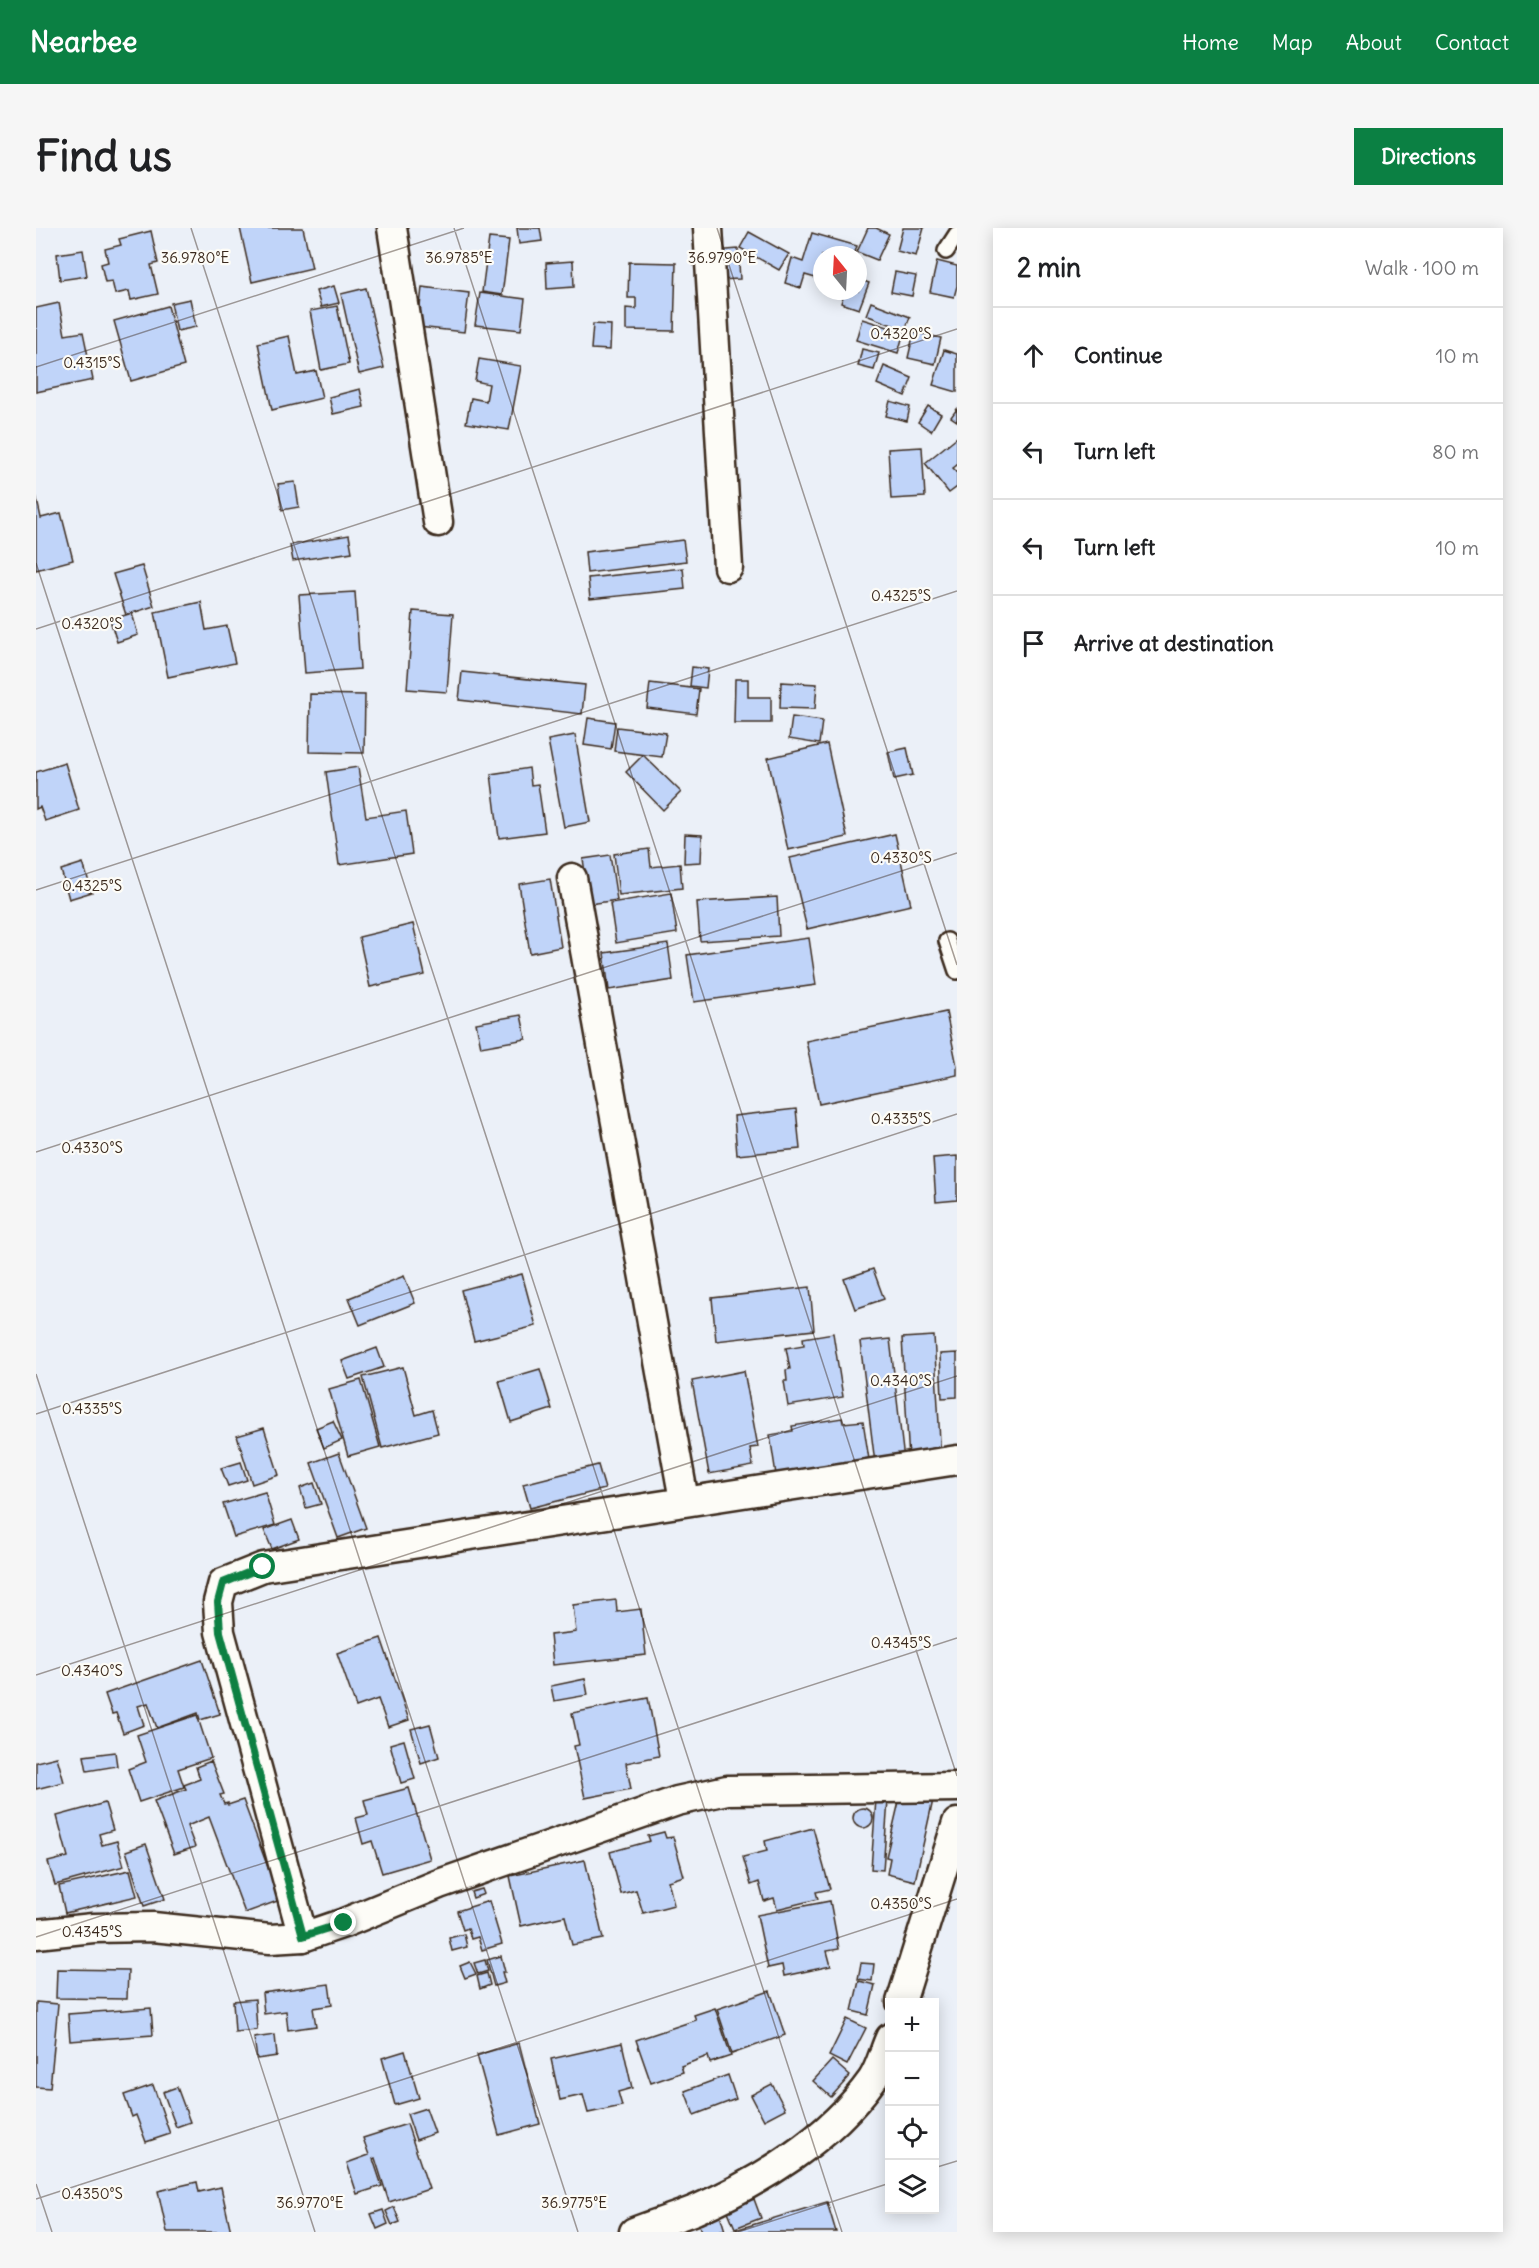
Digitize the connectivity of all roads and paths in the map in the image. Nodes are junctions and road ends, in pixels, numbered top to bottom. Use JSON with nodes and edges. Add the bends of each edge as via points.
{"nodes":[{"id":1,"x":392,"y":228,"type":"edge"},
{"id":2,"x":708,"y":228,"type":"edge"},
{"id":3,"x":957,"y":234,"type":"edge"},
{"id":4,"x":946,"y":251,"type":"dead end"},
{"id":5,"x":438,"y":522,"type":"dead end"},
{"id":6,"x":728,"y":567,"type":"dead end"},
{"id":7,"x":572,"y":878,"type":"dead end"},
{"id":8,"x":946,"y":941,"type":"dead end"},
{"id":9,"x":957,"y":972,"type":"edge"},
{"id":10,"x":957,"y":1460,"type":"edge"},
{"id":11,"x":684,"y":1500,"type":"junction"},
{"id":12,"x":957,"y":1787,"type":"edge"},
{"id":13,"x":957,"y":1823,"type":"edge"},
{"id":14,"x":36,"y":1934,"type":"edge"},
{"id":15,"x":303,"y":1936,"type":"junction"},
{"id":16,"x":902,"y":1998,"type":"edge"},
{"id":17,"x":885,"y":2050,"type":"edge"},
{"id":18,"x":634,"y":2232,"type":"edge"}],
"edges":[{"from":1,"to":5,"type":"street"},
{"from":2,"to":6,"type":"street"},
{"from":3,"to":4,"type":"lane"},
{"from":7,"to":11,"type":"street"},
{"from":8,"to":9,"type":"lane"},
{"from":10,"to":11,"type":"street"},
{"from":11,"to":15,"type":"street","via":[[263,1567],[223,1583],[218,1602],[220,1632]]},
{"from":12,"to":15,"type":"street","via":[[727,1790],[677,1801]]},
{"from":13,"to":16,"type":"street"},
{"from":14,"to":15,"type":"street","via":[[153,1927],[270,1939]]},
{"from":17,"to":18,"type":"street","via":[[873,2079],[804,2148],[754,2180],[695,2209]]}]}
